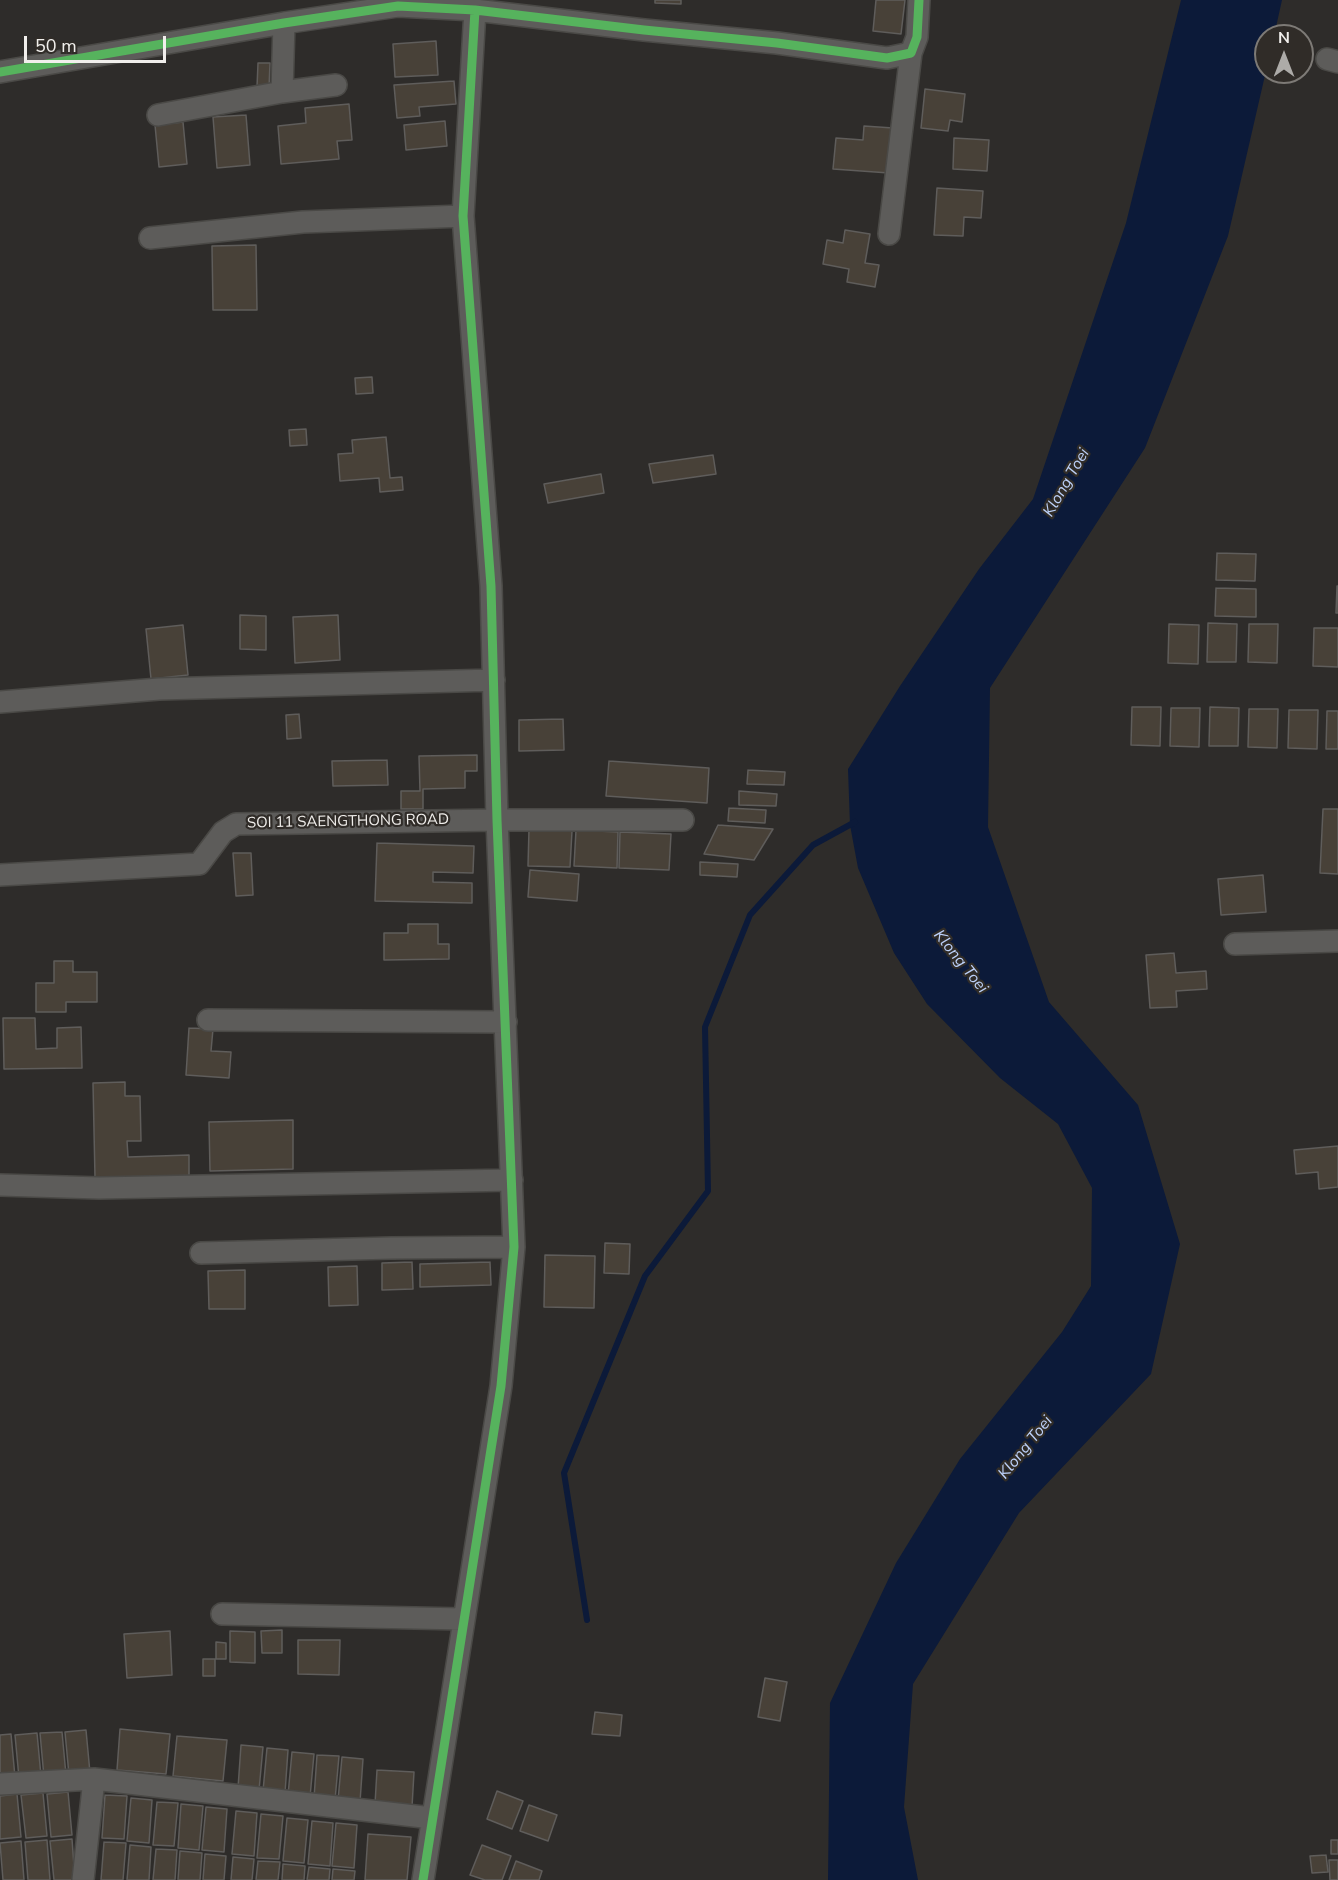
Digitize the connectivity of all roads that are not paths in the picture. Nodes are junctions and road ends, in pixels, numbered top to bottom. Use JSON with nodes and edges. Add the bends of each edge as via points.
{"nodes":[{"id":1,"x":919,"y":0,"type":"edge"},
{"id":2,"x":475,"y":10,"type":"junction"},
{"id":3,"x":284,"y":23,"type":"junction"},
{"id":4,"x":910,"y":53,"type":"junction"},
{"id":5,"x":0,"y":72,"type":"edge"},
{"id":6,"x":336,"y":86,"type":"dead end"},
{"id":7,"x":282,"y":92,"type":"junction"},
{"id":8,"x":158,"y":115,"type":"dead end"},
{"id":9,"x":463,"y":216,"type":"junction"},
{"id":10,"x":889,"y":234,"type":"dead end"},
{"id":11,"x":150,"y":238,"type":"dead end"},
{"id":12,"x":494,"y":680,"type":"junction"},
{"id":13,"x":0,"y":702,"type":"edge"},
{"id":14,"x":498,"y":820,"type":"junction"},
{"id":15,"x":683,"y":820,"type":"dead end"},
{"id":16,"x":0,"y":875,"type":"edge"},
{"id":17,"x":1338,"y":941,"type":"edge"},
{"id":18,"x":1235,"y":944,"type":"dead end"},
{"id":19,"x":208,"y":1020,"type":"dead end"},
{"id":20,"x":506,"y":1022,"type":"junction"},
{"id":21,"x":512,"y":1180,"type":"junction"},
{"id":22,"x":0,"y":1185,"type":"edge"},
{"id":23,"x":514,"y":1247,"type":"junction"},
{"id":24,"x":201,"y":1253,"type":"dead end"},
{"id":25,"x":222,"y":1614,"type":"dead end"},
{"id":26,"x":463,"y":1619,"type":"junction"},
{"id":27,"x":93,"y":1779,"type":"junction"},
{"id":28,"x":0,"y":1784,"type":"edge"},
{"id":29,"x":432,"y":1818,"type":"junction"},
{"id":30,"x":83,"y":1880,"type":"edge"},
{"id":31,"x":423,"y":1880,"type":"edge"}],
"edges":[{"from":1,"to":4,"type":"street","via":[[917,37]]},
{"from":2,"to":3,"type":"street","via":[[398,6]]},
{"from":2,"to":4,"type":"street","via":[[887,58]]},
{"from":2,"to":9,"type":"street"},
{"from":3,"to":5,"type":"street"},
{"from":3,"to":7,"type":"street"},
{"from":4,"to":10,"type":"street"},
{"from":6,"to":7,"type":"street"},
{"from":7,"to":8,"type":"street"},
{"from":9,"to":11,"type":"street","via":[[303,222]]},
{"from":9,"to":12,"type":"street","via":[[491,586]]},
{"from":12,"to":13,"type":"street","via":[[159,689]]},
{"from":12,"to":14,"type":"street"},
{"from":14,"to":15,"type":"street","name":"SOI 11 SAENGTHONG ROAD"},
{"from":14,"to":16,"type":"street","name":"SOI 11 SAENGTHONG ROAD","via":[[236,824],[223,832],[198,864]]},
{"from":14,"to":20,"type":"street"},
{"from":17,"to":18,"type":"street"},
{"from":19,"to":20,"type":"street"},
{"from":20,"to":21,"type":"street"},
{"from":21,"to":22,"type":"street","via":[[99,1188]]},
{"from":21,"to":23,"type":"street"},
{"from":23,"to":24,"type":"street"},
{"from":23,"to":26,"type":"street","via":[[501,1386]]},
{"from":25,"to":26,"type":"street"},
{"from":26,"to":29,"type":"street"},
{"from":27,"to":28,"type":"street"},
{"from":27,"to":29,"type":"street"},
{"from":27,"to":30,"type":"street"},
{"from":29,"to":31,"type":"street"}]}
